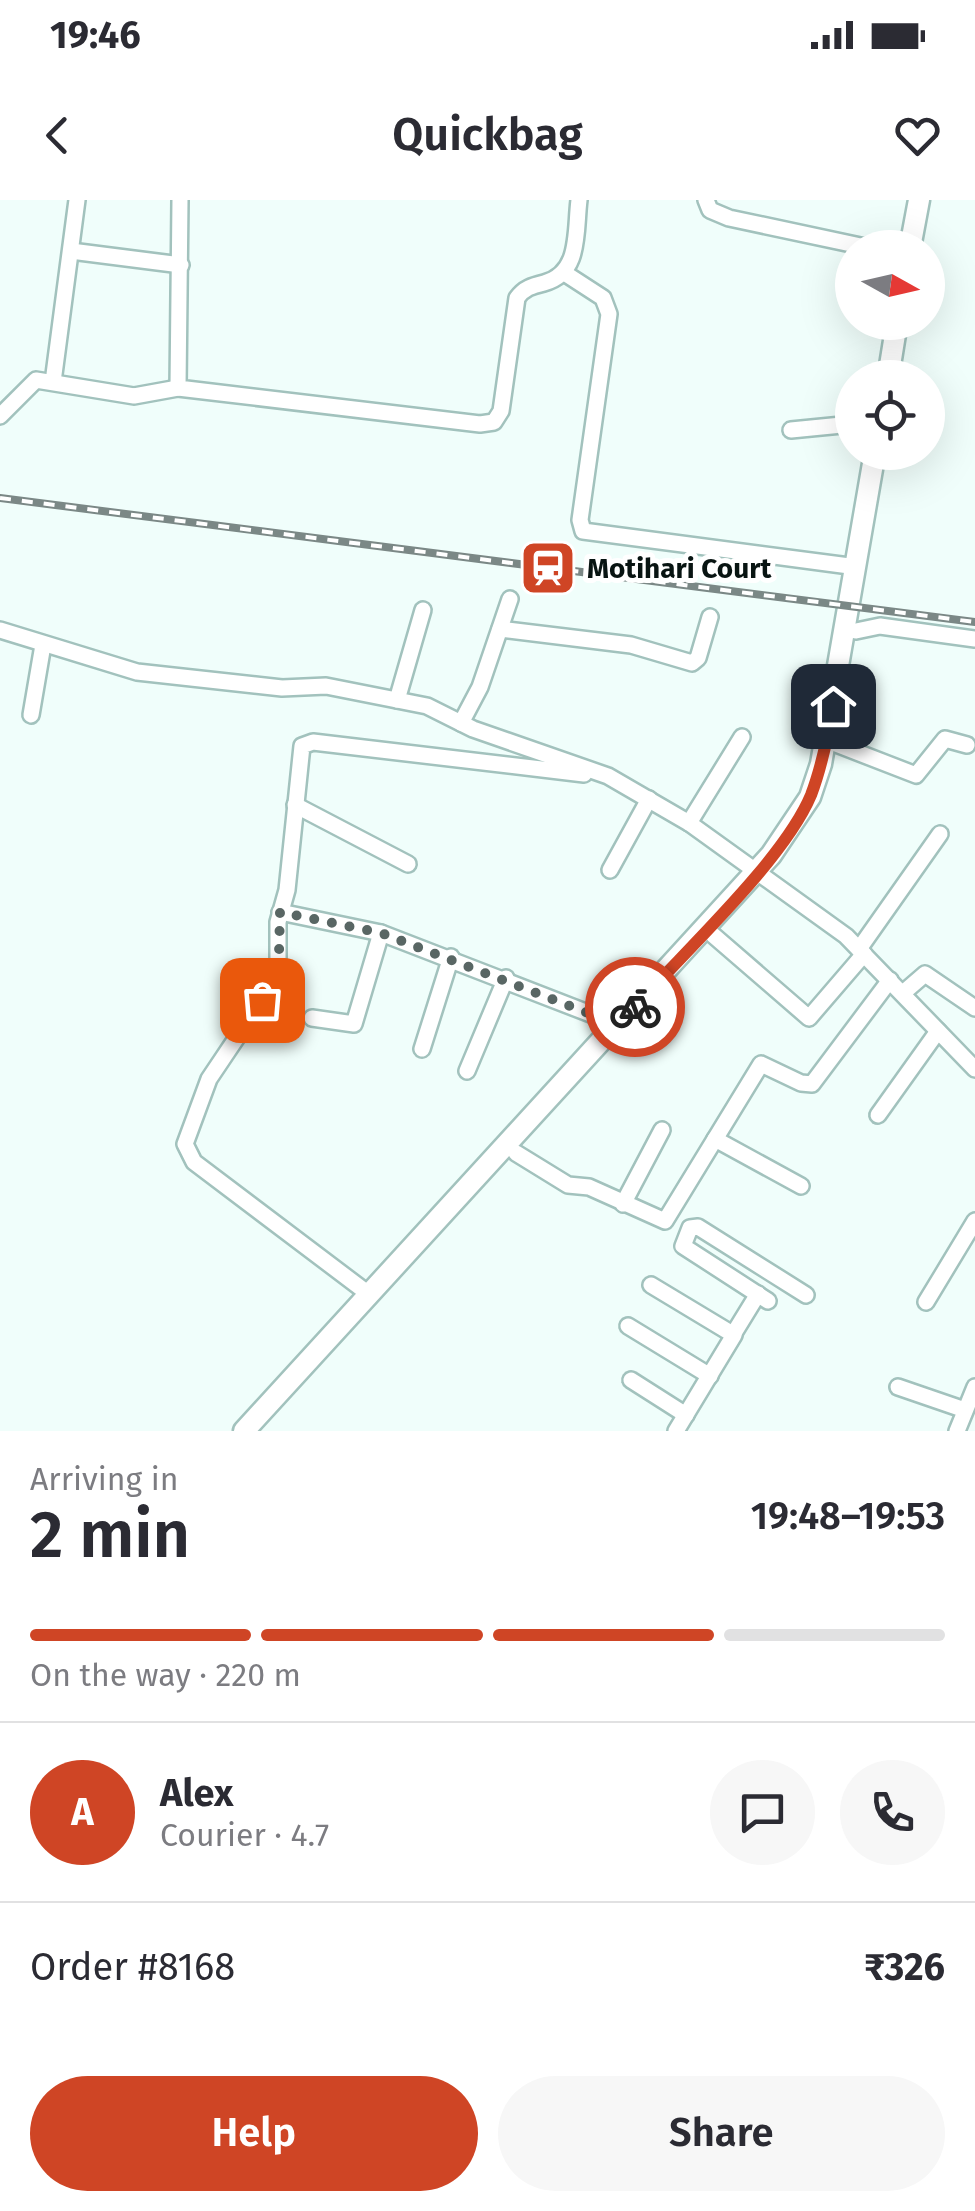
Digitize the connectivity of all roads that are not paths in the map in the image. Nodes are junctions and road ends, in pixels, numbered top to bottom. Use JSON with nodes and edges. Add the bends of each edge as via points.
{"nodes":[{"id":1,"x":76,"y":200,"type":"edge"},
{"id":2,"x":180,"y":200,"type":"edge"},
{"id":3,"x":579,"y":200,"type":"edge"},
{"id":4,"x":706,"y":200,"type":"edge"},
{"id":5,"x":919,"y":200,"type":"edge"},
{"id":6,"x":929,"y":200,"type":"edge"},
{"id":7,"x":913,"y":230,"type":"edge"},
{"id":8,"x":924,"y":230,"type":"edge"},
{"id":9,"x":835,"y":241,"type":"edge"},
{"id":10,"x":71,"y":251,"type":"junction"},
{"id":11,"x":181,"y":265,"type":"junction"},
{"id":12,"x":566,"y":274,"type":"junction"},
{"id":13,"x":53,"y":382,"type":"junction"},
{"id":14,"x":178,"y":388,"type":"junction"},
{"id":15,"x":0,"y":416,"type":"edge"},
{"id":16,"x":835,"y":426,"type":"edge"},
{"id":17,"x":791,"y":430,"type":"dead end"},
{"id":18,"x":873,"y":470,"type":"edge"},
{"id":19,"x":884,"y":470,"type":"edge"},
{"id":20,"x":856,"y":567,"type":"junction"},
{"id":21,"x":510,"y":599,"type":"dead end"},
{"id":22,"x":423,"y":610,"type":"dead end"},
{"id":23,"x":710,"y":617,"type":"dead end"},
{"id":24,"x":500,"y":629,"type":"junction"},
{"id":25,"x":0,"y":630,"type":"edge"},
{"id":26,"x":856,"y":631,"type":"junction"},
{"id":27,"x":975,"y":639,"type":"edge"},
{"id":28,"x":43,"y":645,"type":"junction"},
{"id":29,"x":397,"y":700,"type":"junction"},
{"id":30,"x":30,"y":715,"type":"dead end"},
{"id":31,"x":461,"y":723,"type":"junction"},
{"id":32,"x":742,"y":737,"type":"dead end"},
{"id":33,"x":836,"y":744,"type":"junction"},
{"id":34,"x":968,"y":745,"type":"dead end"},
{"id":35,"x":608,"y":776,"type":"junction"},
{"id":36,"x":649,"y":798,"type":"junction"},
{"id":37,"x":295,"y":805,"type":"junction"},
{"id":38,"x":690,"y":822,"type":"junction"},
{"id":39,"x":940,"y":834,"type":"dead end"},
{"id":40,"x":408,"y":864,"type":"dead end"},
{"id":41,"x":610,"y":870,"type":"dead end"},
{"id":42,"x":762,"y":874,"type":"junction"},
{"id":43,"x":280,"y":912,"type":"junction"},
{"id":44,"x":381,"y":933,"type":"junction"},
{"id":45,"x":714,"y":935,"type":"junction"},
{"id":46,"x":862,"y":952,"type":"junction"},
{"id":47,"x":451,"y":957,"type":"junction"},
{"id":48,"x":506,"y":978,"type":"junction"},
{"id":49,"x":890,"y":980,"type":"junction"},
{"id":50,"x":903,"y":993,"type":"junction"},
{"id":51,"x":975,"y":1008,"type":"edge"},
{"id":52,"x":312,"y":1018,"type":"dead end"},
{"id":53,"x":619,"y":1025,"type":"junction"},
{"id":54,"x":938,"y":1032,"type":"junction"},
{"id":55,"x":422,"y":1049,"type":"dead end"},
{"id":56,"x":975,"y":1069,"type":"edge"},
{"id":57,"x":466,"y":1071,"type":"dead end"},
{"id":58,"x":878,"y":1114,"type":"dead end"},
{"id":59,"x":662,"y":1130,"type":"dead end"},
{"id":60,"x":715,"y":1139,"type":"junction"},
{"id":61,"x":516,"y":1154,"type":"junction"},
{"id":62,"x":801,"y":1186,"type":"dead end"},
{"id":63,"x":623,"y":1204,"type":"junction"},
{"id":64,"x":662,"y":1221,"type":"junction"},
{"id":65,"x":975,"y":1222,"type":"edge"},
{"id":66,"x":684,"y":1237,"type":"junction"},
{"id":67,"x":651,"y":1285,"type":"dead end"},
{"id":68,"x":370,"y":1295,"type":"junction"},
{"id":69,"x":806,"y":1295,"type":"dead end"},
{"id":70,"x":926,"y":1302,"type":"dead end"},
{"id":71,"x":628,"y":1326,"type":"dead end"},
{"id":72,"x":734,"y":1333,"type":"junction"},
{"id":73,"x":710,"y":1376,"type":"junction"},
{"id":74,"x":631,"y":1380,"type":"dead end"},
{"id":75,"x":975,"y":1386,"type":"edge"},
{"id":76,"x":898,"y":1387,"type":"dead end"},
{"id":77,"x":965,"y":1410,"type":"junction"},
{"id":78,"x":686,"y":1415,"type":"junction"},
{"id":79,"x":244,"y":1431,"type":"edge"},
{"id":80,"x":261,"y":1431,"type":"edge"},
{"id":81,"x":676,"y":1431,"type":"edge"},
{"id":82,"x":957,"y":1431,"type":"edge"}],
"edges":[{"from":1,"to":10,"type":"street"},
{"from":2,"to":11,"type":"street"},
{"from":3,"to":12,"type":"street"},
{"from":4,"to":9,"type":"street","via":[[710,210],[729,218]]},
{"from":5,"to":7,"type":"main road"},
{"from":6,"to":8,"type":"main road"},
{"from":10,"to":11,"type":"street"},
{"from":10,"to":13,"type":"street"},
{"from":11,"to":14,"type":"street"},
{"from":12,"to":14,"type":"street","via":[[525,288],[516,298],[494,422]]},
{"from":12,"to":20,"type":"street","via":[[604,298],[608,314],[583,530]]},
{"from":13,"to":14,"type":"street","via":[[134,396]]},
{"from":13,"to":15,"type":"street","via":[[32,381]]},
{"from":16,"to":17,"type":"street"},
{"from":18,"to":20,"type":"main road"},
{"from":19,"to":26,"type":"main road"},
{"from":20,"to":42,"type":"main road","via":[[821,764],[799,816]]},
{"from":21,"to":24,"type":"street"},
{"from":22,"to":29,"type":"street"},
{"from":23,"to":24,"type":"street","via":[[692,663],[631,645]]},
{"from":24,"to":31,"type":"street"},
{"from":25,"to":28,"type":"street"},
{"from":26,"to":27,"type":"street","via":[[880,626]]},
{"from":26,"to":33,"type":"main road"},
{"from":28,"to":29,"type":"street","via":[[146,673],[282,688],[326,686]]},
{"from":28,"to":30,"type":"street"},
{"from":29,"to":31,"type":"street"},
{"from":31,"to":35,"type":"street"},
{"from":32,"to":38,"type":"street"},
{"from":33,"to":34,"type":"street","via":[[916,775],[945,738]]},
{"from":33,"to":42,"type":"main road","via":[[816,806]]},
{"from":35,"to":36,"type":"street"},
{"from":35,"to":37,"type":"street","via":[[308,742],[300,751]]},
{"from":36,"to":38,"type":"street"},
{"from":36,"to":41,"type":"street"},
{"from":37,"to":40,"type":"street"},
{"from":37,"to":43,"type":"street"},
{"from":38,"to":42,"type":"street"},
{"from":39,"to":46,"type":"street"},
{"from":42,"to":45,"type":"main road"},
{"from":42,"to":46,"type":"street"},
{"from":42,"to":53,"type":"main road"},
{"from":43,"to":44,"type":"street"},
{"from":43,"to":68,"type":"street","via":[[279,954],[269,987],[208,1079],[185,1148],[194,1162]]},
{"from":44,"to":47,"type":"street"},
{"from":44,"to":52,"type":"street","via":[[354,1024]]},
{"from":45,"to":46,"type":"street","via":[[807,1018]]},
{"from":45,"to":61,"type":"main road"},
{"from":46,"to":49,"type":"street"},
{"from":47,"to":48,"type":"street"},
{"from":47,"to":55,"type":"street"},
{"from":48,"to":53,"type":"street"},
{"from":48,"to":57,"type":"street"},
{"from":49,"to":50,"type":"street"},
{"from":49,"to":60,"type":"street","via":[[812,1084],[761,1064]]},
{"from":50,"to":51,"type":"street","via":[[925,974]]},
{"from":50,"to":54,"type":"street"},
{"from":53,"to":68,"type":"main road"},
{"from":54,"to":56,"type":"street"},
{"from":54,"to":58,"type":"street"},
{"from":59,"to":63,"type":"street"},
{"from":60,"to":62,"type":"street"},
{"from":60,"to":64,"type":"street","via":[[673,1214]]},
{"from":61,"to":63,"type":"street","via":[[568,1185],[589,1186]]},
{"from":61,"to":80,"type":"main road"},
{"from":63,"to":64,"type":"street"},
{"from":64,"to":66,"type":"street"},
{"from":65,"to":70,"type":"street"},
{"from":66,"to":69,"type":"street","via":[[698,1227]]},
{"from":66,"to":72,"type":"street","via":[[686,1249],[763,1297]]},
{"from":67,"to":72,"type":"street"},
{"from":68,"to":79,"type":"main road"},
{"from":71,"to":73,"type":"street"},
{"from":72,"to":73,"type":"street"},
{"from":73,"to":78,"type":"street"},
{"from":74,"to":78,"type":"street"},
{"from":75,"to":77,"type":"street"},
{"from":76,"to":77,"type":"street"},
{"from":77,"to":82,"type":"street"},
{"from":78,"to":81,"type":"street"}]}
